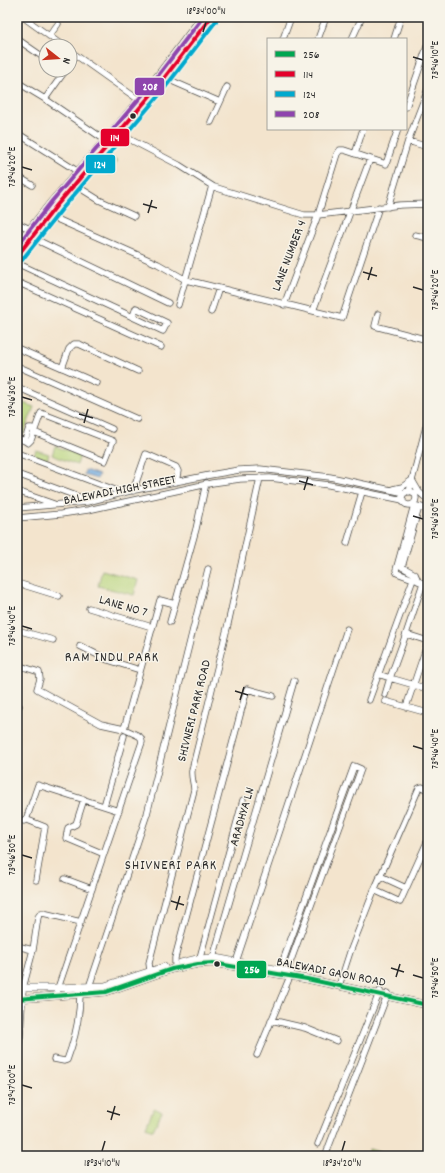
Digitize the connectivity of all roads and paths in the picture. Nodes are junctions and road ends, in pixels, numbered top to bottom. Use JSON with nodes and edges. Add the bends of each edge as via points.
{"nodes":[{"id":1,"x":23,"y":17,"type":"edge"},
{"id":2,"x":202,"y":17,"type":"edge"},
{"id":3,"x":211,"y":17,"type":"edge"},
{"id":4,"x":291,"y":17,"type":"edge"},
{"id":5,"x":326,"y":17,"type":"edge"},
{"id":6,"x":362,"y":17,"type":"edge"},
{"id":7,"x":401,"y":17,"type":"edge"},
{"id":8,"x":58,"y":24,"type":"dead end"},
{"id":9,"x":49,"y":36,"type":"junction"},
{"id":10,"x":52,"y":38,"type":"edge"},
{"id":11,"x":283,"y":38,"type":"edge"},
{"id":12,"x":318,"y":38,"type":"edge"},
{"id":13,"x":352,"y":38,"type":"edge"},
{"id":14,"x":394,"y":38,"type":"edge"},
{"id":15,"x":17,"y":39,"type":"edge"},
{"id":16,"x":428,"y":44,"type":"edge"},
{"id":17,"x":38,"y":53,"type":"edge"},
{"id":18,"x":78,"y":57,"type":"edge"},
{"id":19,"x":60,"y":78,"type":"edge"},
{"id":20,"x":165,"y":78,"type":"junction"},
{"id":21,"x":17,"y":82,"type":"edge"},
{"id":22,"x":227,"y":87,"type":"dead end"},
{"id":23,"x":428,"y":89,"type":"edge"},
{"id":24,"x":45,"y":99,"type":"junction"},
{"id":25,"x":139,"y":100,"type":"junction"},
{"id":26,"x":220,"y":102,"type":"junction"},
{"id":27,"x":407,"y":104,"type":"edge"},
{"id":28,"x":212,"y":122,"type":"dead end"},
{"id":29,"x":117,"y":130,"type":"junction"},
{"id":30,"x":363,"y":130,"type":"edge"},
{"id":31,"x":398,"y":130,"type":"edge"},
{"id":32,"x":17,"y":133,"type":"edge"},
{"id":33,"x":105,"y":140,"type":"junction"},
{"id":34,"x":408,"y":141,"type":"junction"},
{"id":35,"x":428,"y":147,"type":"edge"},
{"id":36,"x":354,"y":154,"type":"junction"},
{"id":37,"x":370,"y":159,"type":"junction"},
{"id":38,"x":77,"y":171,"type":"junction"},
{"id":39,"x":17,"y":176,"type":"edge"},
{"id":40,"x":32,"y":185,"type":"dead end"},
{"id":41,"x":75,"y":185,"type":"junction"},
{"id":42,"x":212,"y":186,"type":"junction"},
{"id":43,"x":428,"y":204,"type":"edge"},
{"id":44,"x":379,"y":207,"type":"junction"},
{"id":45,"x":388,"y":207,"type":"junction"},
{"id":46,"x":350,"y":211,"type":"junction"},
{"id":47,"x":50,"y":214,"type":"junction"},
{"id":48,"x":318,"y":214,"type":"junction"},
{"id":49,"x":134,"y":216,"type":"dead end"},
{"id":50,"x":17,"y":223,"type":"edge"},
{"id":51,"x":30,"y":228,"type":"junction"},
{"id":52,"x":415,"y":235,"type":"dead end"},
{"id":53,"x":32,"y":236,"type":"junction"},
{"id":54,"x":428,"y":238,"type":"edge"},
{"id":55,"x":17,"y":245,"type":"edge"},
{"id":56,"x":17,"y":256,"type":"edge"},
{"id":57,"x":17,"y":261,"type":"edge"},
{"id":58,"x":186,"y":280,"type":"junction"},
{"id":59,"x":17,"y":282,"type":"edge"},
{"id":60,"x":219,"y":288,"type":"junction"},
{"id":61,"x":168,"y":303,"type":"dead end"},
{"id":62,"x":178,"y":305,"type":"dead end"},
{"id":63,"x":284,"y":305,"type":"junction"},
{"id":64,"x":313,"y":311,"type":"junction"},
{"id":65,"x":211,"y":312,"type":"dead end"},
{"id":66,"x":378,"y":314,"type":"dead end"},
{"id":67,"x":133,"y":316,"type":"junction"},
{"id":68,"x":428,"y":340,"type":"edge"},
{"id":69,"x":161,"y":347,"type":"dead end"},
{"id":70,"x":17,"y":348,"type":"edge"},
{"id":71,"x":17,"y":366,"type":"edge"},
{"id":72,"x":62,"y":368,"type":"junction"},
{"id":73,"x":138,"y":371,"type":"dead end"},
{"id":74,"x":97,"y":383,"type":"dead end"},
{"id":75,"x":17,"y":387,"type":"edge"},
{"id":76,"x":137,"y":419,"type":"dead end"},
{"id":77,"x":428,"y":419,"type":"edge"},
{"id":78,"x":112,"y":429,"type":"dead end"},
{"id":79,"x":34,"y":432,"type":"junction"},
{"id":80,"x":17,"y":438,"type":"edge"},
{"id":81,"x":17,"y":453,"type":"edge"},
{"id":82,"x":224,"y":473,"type":"junction"},
{"id":83,"x":17,"y":474,"type":"edge"},
{"id":84,"x":206,"y":476,"type":"junction"},
{"id":85,"x":260,"y":478,"type":"junction"},
{"id":86,"x":412,"y":480,"type":"junction"},
{"id":87,"x":226,"y":481,"type":"junction"},
{"id":88,"x":176,"y":482,"type":"junction"},
{"id":89,"x":206,"y":485,"type":"junction"},
{"id":90,"x":386,"y":488,"type":"junction"},
{"id":91,"x":17,"y":491,"type":"edge"},
{"id":92,"x":133,"y":491,"type":"junction"},
{"id":93,"x":362,"y":492,"type":"junction"},
{"id":94,"x":407,"y":492,"type":"junction"},
{"id":95,"x":123,"y":493,"type":"junction"},
{"id":96,"x":415,"y":495,"type":"junction"},
{"id":97,"x":403,"y":500,"type":"junction"},
{"id":98,"x":428,"y":500,"type":"edge"},
{"id":99,"x":90,"y":501,"type":"junction"},
{"id":100,"x":57,"y":505,"type":"junction"},
{"id":101,"x":415,"y":505,"type":"junction"},
{"id":102,"x":17,"y":508,"type":"edge"},
{"id":103,"x":428,"y":509,"type":"edge"},
{"id":104,"x":17,"y":518,"type":"edge"},
{"id":105,"x":347,"y":543,"type":"dead end"},
{"id":106,"x":402,"y":567,"type":"junction"},
{"id":107,"x":208,"y":569,"type":"dead end"},
{"id":108,"x":396,"y":572,"type":"junction"},
{"id":109,"x":420,"y":582,"type":"edge"},
{"id":110,"x":17,"y":583,"type":"edge"},
{"id":111,"x":59,"y":596,"type":"dead end"},
{"id":112,"x":175,"y":604,"type":"junction"},
{"id":113,"x":89,"y":608,"type":"dead end"},
{"id":114,"x":170,"y":622,"type":"dead end"},
{"id":115,"x":152,"y":627,"type":"junction"},
{"id":116,"x":17,"y":630,"type":"edge"},
{"id":117,"x":347,"y":630,"type":"dead end"},
{"id":118,"x":406,"y":634,"type":"junction"},
{"id":119,"x":53,"y":640,"type":"dead end"},
{"id":120,"x":428,"y":642,"type":"edge"},
{"id":121,"x":80,"y":646,"type":"dead end"},
{"id":122,"x":17,"y":665,"type":"edge"},
{"id":123,"x":140,"y":670,"type":"junction"},
{"id":124,"x":378,"y":674,"type":"junction"},
{"id":125,"x":390,"y":678,"type":"junction"},
{"id":126,"x":294,"y":681,"type":"dead end"},
{"id":127,"x":413,"y":684,"type":"junction"},
{"id":128,"x":428,"y":689,"type":"edge"},
{"id":129,"x":273,"y":696,"type":"dead end"},
{"id":130,"x":369,"y":700,"type":"dead end"},
{"id":131,"x":406,"y":707,"type":"junction"},
{"id":132,"x":428,"y":713,"type":"edge"},
{"id":133,"x":124,"y":729,"type":"junction"},
{"id":134,"x":124,"y":736,"type":"dead end"},
{"id":135,"x":428,"y":790,"type":"edge"},
{"id":136,"x":84,"y":799,"type":"junction"},
{"id":137,"x":243,"y":800,"type":"dead end"},
{"id":138,"x":104,"y":806,"type":"junction"},
{"id":139,"x":119,"y":811,"type":"junction"},
{"id":140,"x":25,"y":819,"type":"junction"},
{"id":141,"x":17,"y":820,"type":"edge"},
{"id":142,"x":428,"y":840,"type":"edge"},
{"id":143,"x":104,"y":854,"type":"junction"},
{"id":144,"x":380,"y":876,"type":"junction"},
{"id":145,"x":65,"y":879,"type":"dead end"},
{"id":146,"x":36,"y":880,"type":"dead end"},
{"id":147,"x":406,"y":888,"type":"junction"},
{"id":148,"x":92,"y":889,"type":"junction"},
{"id":149,"x":374,"y":890,"type":"junction"},
{"id":150,"x":81,"y":922,"type":"junction"},
{"id":151,"x":17,"y":946,"type":"edge"},
{"id":152,"x":33,"y":950,"type":"junction"},
{"id":153,"x":213,"y":958,"type":"junction"},
{"id":154,"x":283,"y":959,"type":"junction"},
{"id":155,"x":199,"y":961,"type":"junction"},
{"id":156,"x":236,"y":962,"type":"junction"},
{"id":157,"x":290,"y":962,"type":"junction"},
{"id":158,"x":175,"y":964,"type":"junction"},
{"id":159,"x":150,"y":971,"type":"junction"},
{"id":160,"x":287,"y":972,"type":"junction"},
{"id":161,"x":340,"y":984,"type":"junction"},
{"id":162,"x":89,"y":987,"type":"junction"},
{"id":163,"x":20,"y":988,"type":"edge"},
{"id":164,"x":57,"y":992,"type":"junction"},
{"id":165,"x":80,"y":994,"type":"junction"},
{"id":166,"x":384,"y":994,"type":"junction"},
{"id":167,"x":20,"y":999,"type":"edge"},
{"id":168,"x":428,"y":1004,"type":"edge"},
{"id":169,"x":271,"y":1020,"type":"junction"},
{"id":170,"x":337,"y":1041,"type":"dead end"},
{"id":171,"x":17,"y":1054,"type":"edge"},
{"id":172,"x":257,"y":1055,"type":"dead end"},
{"id":173,"x":54,"y":1059,"type":"dead end"},
{"id":174,"x":318,"y":1144,"type":"dead end"},
{"id":175,"x":327,"y":1151,"type":"dead end"}],
"edges":[{"from":1,"to":9,"type":"street"},
{"from":2,"to":25,"type":"main road"},
{"from":3,"to":20,"type":"main road"},
{"from":4,"to":11,"type":"street"},
{"from":5,"to":12,"type":"street"},
{"from":6,"to":13,"type":"street"},
{"from":7,"to":14,"type":"street"},
{"from":8,"to":9,"type":"street"},
{"from":9,"to":10,"type":"street"},
{"from":15,"to":17,"type":"street"},
{"from":16,"to":27,"type":"street"},
{"from":18,"to":25,"type":"street"},
{"from":19,"to":24,"type":"street"},
{"from":20,"to":26,"type":"street"},
{"from":20,"to":29,"type":"main road"},
{"from":21,"to":24,"type":"street"},
{"from":22,"to":26,"type":"street"},
{"from":23,"to":34,"type":"street"},
{"from":24,"to":33,"type":"street"},
{"from":25,"to":29,"type":"main road"},
{"from":26,"to":28,"type":"street"},
{"from":29,"to":33,"type":"main road"},
{"from":29,"to":41,"type":"main road"},
{"from":29,"to":42,"type":"street"},
{"from":30,"to":36,"type":"street"},
{"from":31,"to":37,"type":"street","via":[[386,164]]},
{"from":32,"to":38,"type":"street"},
{"from":33,"to":38,"type":"main road"},
{"from":34,"to":35,"type":"street"},
{"from":34,"to":45,"type":"street"},
{"from":36,"to":37,"type":"street"},
{"from":36,"to":48,"type":"street","name":"LANE NUMBER 4","via":[[344,150],[337,154]]},
{"from":37,"to":46,"type":"street"},
{"from":38,"to":51,"type":"main road"},
{"from":39,"to":40,"type":"street"},
{"from":41,"to":47,"type":"main road"},
{"from":41,"to":49,"type":"street","via":[[99,200]]},
{"from":42,"to":48,"type":"street","via":[[301,214]]},
{"from":42,"to":58,"type":"street"},
{"from":43,"to":45,"type":"street"},
{"from":44,"to":45,"type":"street"},
{"from":44,"to":46,"type":"street"},
{"from":44,"to":64,"type":"street","via":[[342,318]]},
{"from":46,"to":48,"type":"street"},
{"from":46,"to":64,"type":"street"},
{"from":47,"to":53,"type":"main road"},
{"from":47,"to":58,"type":"street","via":[[158,264]]},
{"from":48,"to":63,"type":"street","name":"LANE NUMBER 4"},
{"from":50,"to":51,"type":"street"},
{"from":51,"to":55,"type":"main road"},
{"from":52,"to":54,"type":"street"},
{"from":53,"to":56,"type":"main road"},
{"from":53,"to":61,"type":"street"},
{"from":57,"to":67,"type":"street"},
{"from":58,"to":60,"type":"street"},
{"from":58,"to":62,"type":"street"},
{"from":59,"to":69,"type":"street"},
{"from":60,"to":63,"type":"street"},
{"from":60,"to":65,"type":"street"},
{"from":63,"to":64,"type":"street"},
{"from":66,"to":68,"type":"street","via":[[376,326]]},
{"from":67,"to":67,"type":"street","via":[[164,331],[167,323],[136,308]]},
{"from":70,"to":72,"type":"street"},
{"from":71,"to":76,"type":"street"},
{"from":72,"to":73,"type":"street","via":[[69,349],[74,344],[79,344]]},
{"from":72,"to":74,"type":"street"},
{"from":75,"to":78,"type":"street"},
{"from":77,"to":86,"type":"street"},
{"from":79,"to":79,"type":"street","via":[[105,461],[113,441],[41,413]]},
{"from":79,"to":80,"type":"street","via":[[30,442],[26,443]]},
{"from":81,"to":95,"type":"street"},
{"from":82,"to":84,"type":"street","name":"BALEWADI HIGH STREET"},
{"from":82,"to":87,"type":"street"},
{"from":82,"to":90,"type":"street","name":"BALEWADI HIGH STREET","via":[[239,470],[270,470],[330,477]]},
{"from":83,"to":99,"type":"street"},
{"from":84,"to":88,"type":"street","name":"BALEWADI HIGH STREET"},
{"from":84,"to":89,"type":"street"},
{"from":85,"to":87,"type":"street","name":"BALEWADI HIGH STREET"},
{"from":85,"to":93,"type":"street","name":"BALEWADI HIGH STREET","via":[[329,485]]},
{"from":85,"to":159,"type":"street","name":"SHIVNERI PARK ROAD","via":[[192,770],[194,790],[149,963]]},
{"from":86,"to":90,"type":"street","via":[[399,488]]},
{"from":86,"to":94,"type":"street"},
{"from":86,"to":98,"type":"street"},
{"from":87,"to":89,"type":"street","name":"BALEWADI HIGH STREET"},
{"from":88,"to":92,"type":"street","name":"BALEWADI HIGH STREET"},
{"from":88,"to":92,"type":"street","via":[[176,467],[146,454]]},
{"from":89,"to":104,"type":"street","name":"BALEWADI HIGH STREET","via":[[88,510]]},
{"from":89,"to":112,"type":"street"},
{"from":90,"to":94,"type":"street","name":"BALEWADI HIGH STREET"},
{"from":91,"to":100,"type":"street"},
{"from":92,"to":95,"type":"street","name":"BALEWADI HIGH STREET"},
{"from":93,"to":97,"type":"street","name":"BALEWADI HIGH STREET"},
{"from":93,"to":105,"type":"street"},
{"from":94,"to":96,"type":"street"},
{"from":94,"to":97,"type":"street"},
{"from":95,"to":99,"type":"street","name":"BALEWADI HIGH STREET"},
{"from":96,"to":98,"type":"street"},
{"from":96,"to":101,"type":"street"},
{"from":97,"to":101,"type":"street","via":[[406,504]]},
{"from":99,"to":100,"type":"street","name":"BALEWADI HIGH STREET"},
{"from":100,"to":102,"type":"street","name":"BALEWADI HIGH STREET"},
{"from":101,"to":103,"type":"street"},
{"from":101,"to":106,"type":"street"},
{"from":101,"to":108,"type":"street"},
{"from":106,"to":108,"type":"street"},
{"from":106,"to":109,"type":"street","via":[[415,574]]},
{"from":107,"to":162,"type":"street","via":[[147,814]]},
{"from":108,"to":109,"type":"street"},
{"from":109,"to":118,"type":"street"},
{"from":109,"to":124,"type":"street"},
{"from":110,"to":111,"type":"street"},
{"from":112,"to":114,"type":"street"},
{"from":112,"to":115,"type":"street","via":[[160,600]]},
{"from":113,"to":115,"type":"street","name":"LANE NO 7"},
{"from":115,"to":123,"type":"street"},
{"from":116,"to":119,"type":"street"},
{"from":117,"to":156,"type":"street"},
{"from":118,"to":120,"type":"street"},
{"from":118,"to":125,"type":"street"},
{"from":120,"to":127,"type":"street"},
{"from":121,"to":123,"type":"street","via":[[108,660]]},
{"from":122,"to":133,"type":"street","via":[[39,672],[37,689],[101,724]]},
{"from":123,"to":133,"type":"street"},
{"from":124,"to":125,"type":"street"},
{"from":124,"to":130,"type":"street"},
{"from":125,"to":127,"type":"street"},
{"from":125,"to":131,"type":"street","via":[[385,698]]},
{"from":126,"to":153,"type":"street","name":"ARADHYA LN"},
{"from":127,"to":128,"type":"street"},
{"from":127,"to":131,"type":"street"},
{"from":129,"to":158,"type":"street","via":[[247,689]]},
{"from":131,"to":132,"type":"street"},
{"from":133,"to":139,"type":"street","via":[[141,738],[142,742]]},
{"from":134,"to":138,"type":"street"},
{"from":135,"to":144,"type":"street","via":[[419,788]]},
{"from":136,"to":138,"type":"street"},
{"from":136,"to":140,"type":"street","via":[[38,785]]},
{"from":136,"to":143,"type":"street","via":[[76,824],[68,828],[66,838]]},
{"from":137,"to":155,"type":"street"},
{"from":138,"to":139,"type":"street"},
{"from":139,"to":143,"type":"street"},
{"from":140,"to":141,"type":"street"},
{"from":140,"to":146,"type":"street","via":[[45,827]]},
{"from":142,"to":147,"type":"street"},
{"from":143,"to":148,"type":"street"},
{"from":144,"to":147,"type":"street"},
{"from":144,"to":149,"type":"street"},
{"from":145,"to":148,"type":"street"},
{"from":147,"to":149,"type":"street","via":[[400,902]]},
{"from":148,"to":150,"type":"street"},
{"from":149,"to":161,"type":"street"},
{"from":150,"to":152,"type":"street","via":[[41,913],[38,917]]},
{"from":150,"to":164,"type":"street"},
{"from":151,"to":152,"type":"street"},
{"from":152,"to":163,"type":"street"},
{"from":153,"to":155,"type":"main road","name":"BALEWADI GAON ROAD"},
{"from":153,"to":156,"type":"main road","name":"BALEWADI GAON ROAD"},
{"from":154,"to":157,"type":"street"},
{"from":154,"to":157,"type":"street","via":[[356,766],[361,769]]},
{"from":154,"to":160,"type":"street"},
{"from":155,"to":158,"type":"main road","name":"BALEWADI GAON ROAD"},
{"from":155,"to":160,"type":"main road","name":"BALEWADI GAON ROAD"},
{"from":155,"to":165,"type":"main road","name":"BALEWADI GAON ROAD","via":[[106,992]]},
{"from":156,"to":160,"type":"main road","name":"BALEWADI GAON ROAD"},
{"from":157,"to":160,"type":"street"},
{"from":158,"to":159,"type":"main road","name":"BALEWADI GAON ROAD"},
{"from":159,"to":162,"type":"main road","name":"BALEWADI GAON ROAD","via":[[105,986]]},
{"from":160,"to":161,"type":"main road","name":"BALEWADI GAON ROAD"},
{"from":160,"to":169,"type":"street"},
{"from":161,"to":166,"type":"main road","name":"BALEWADI GAON ROAD"},
{"from":162,"to":164,"type":"main road","name":"BALEWADI GAON ROAD"},
{"from":163,"to":164,"type":"main road","name":"BALEWADI GAON ROAD"},
{"from":163,"to":167,"type":"street"},
{"from":164,"to":165,"type":"main road","name":"BALEWADI GAON ROAD"},
{"from":164,"to":167,"type":"main road","name":"BALEWADI GAON ROAD"},
{"from":165,"to":173,"type":"street","via":[[78,1020],[67,1060]]},
{"from":166,"to":168,"type":"main road","name":"BALEWADI GAON ROAD"},
{"from":166,"to":174,"type":"street"},
{"from":166,"to":175,"type":"street"},
{"from":167,"to":171,"type":"street","via":[[20,1037]]},
{"from":169,"to":170,"type":"street","via":[[305,1028]]},
{"from":169,"to":172,"type":"street"}]}
